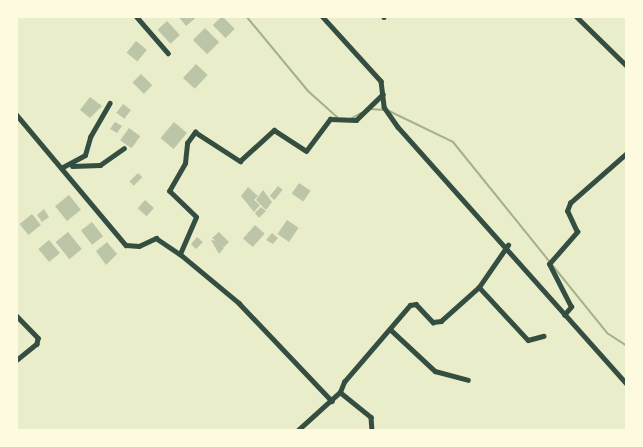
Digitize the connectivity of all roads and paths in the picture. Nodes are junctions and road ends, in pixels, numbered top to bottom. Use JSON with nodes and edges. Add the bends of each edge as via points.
{"nodes":[{"id":1,"x":136,"y":16,"type":"edge"},
{"id":2,"x":322,"y":16,"type":"edge"},
{"id":3,"x":576,"y":16,"type":"edge"},
{"id":4,"x":168,"y":53,"type":"dead end"},
{"id":5,"x":627,"y":66,"type":"edge"},
{"id":6,"x":384,"y":93,"type":"junction"},
{"id":7,"x":110,"y":103,"type":"dead end"},
{"id":8,"x":16,"y":114,"type":"edge"},
{"id":9,"x":124,"y":148,"type":"dead end"},
{"id":10,"x":627,"y":153,"type":"edge"},
{"id":11,"x":71,"y":165,"type":"junction"},
{"id":12,"x":61,"y":168,"type":"junction"},
{"id":13,"x":508,"y":245,"type":"junction"},
{"id":14,"x":180,"y":254,"type":"junction"},
{"id":15,"x":479,"y":287,"type":"junction"},
{"id":16,"x":16,"y":315,"type":"edge"},
{"id":17,"x":564,"y":315,"type":"junction"},
{"id":18,"x":392,"y":330,"type":"junction"},
{"id":19,"x":543,"y":336,"type":"dead end"},
{"id":20,"x":16,"y":361,"type":"edge"},
{"id":21,"x":468,"y":380,"type":"dead end"},
{"id":22,"x":627,"y":384,"type":"edge"},
{"id":23,"x":340,"y":392,"type":"junction"},
{"id":24,"x":332,"y":401,"type":"junction"},
{"id":25,"x":297,"y":431,"type":"edge"},
{"id":26,"x":372,"y":431,"type":"edge"}],
"edges":[{"from":1,"to":4,"type":"street"},
{"from":2,"to":6,"type":"street","via":[[373,72]]},
{"from":3,"to":5,"type":"street"},
{"from":6,"to":13,"type":"street","via":[[384,108],[398,127]]},
{"from":6,"to":14,"type":"street","via":[[356,120],[330,119],[306,151],[274,130],[240,162],[200,131],[195,132],[169,190],[196,217]]},
{"from":7,"to":11,"type":"street","via":[[90,137],[86,155]]},
{"from":8,"to":12,"type":"street"},
{"from":9,"to":11,"type":"street","via":[[100,165]]},
{"from":10,"to":17,"type":"street","via":[[570,203],[567,211],[577,232],[548,264],[570,307]]},
{"from":11,"to":12,"type":"street"},
{"from":12,"to":14,"type":"street","via":[[126,245],[139,246],[156,238]]},
{"from":13,"to":15,"type":"street"},
{"from":13,"to":17,"type":"street"},
{"from":14,"to":24,"type":"street","via":[[239,303]]},
{"from":15,"to":18,"type":"street","via":[[437,323],[416,304],[410,305]]},
{"from":15,"to":19,"type":"street","via":[[528,340]]},
{"from":16,"to":20,"type":"street","via":[[38,338],[37,344]]},
{"from":17,"to":22,"type":"street"},
{"from":18,"to":21,"type":"street","via":[[435,372]]},
{"from":18,"to":23,"type":"street","via":[[344,382]]},
{"from":23,"to":24,"type":"street"},
{"from":23,"to":26,"type":"street","via":[[371,417]]},
{"from":24,"to":25,"type":"street"}]}
